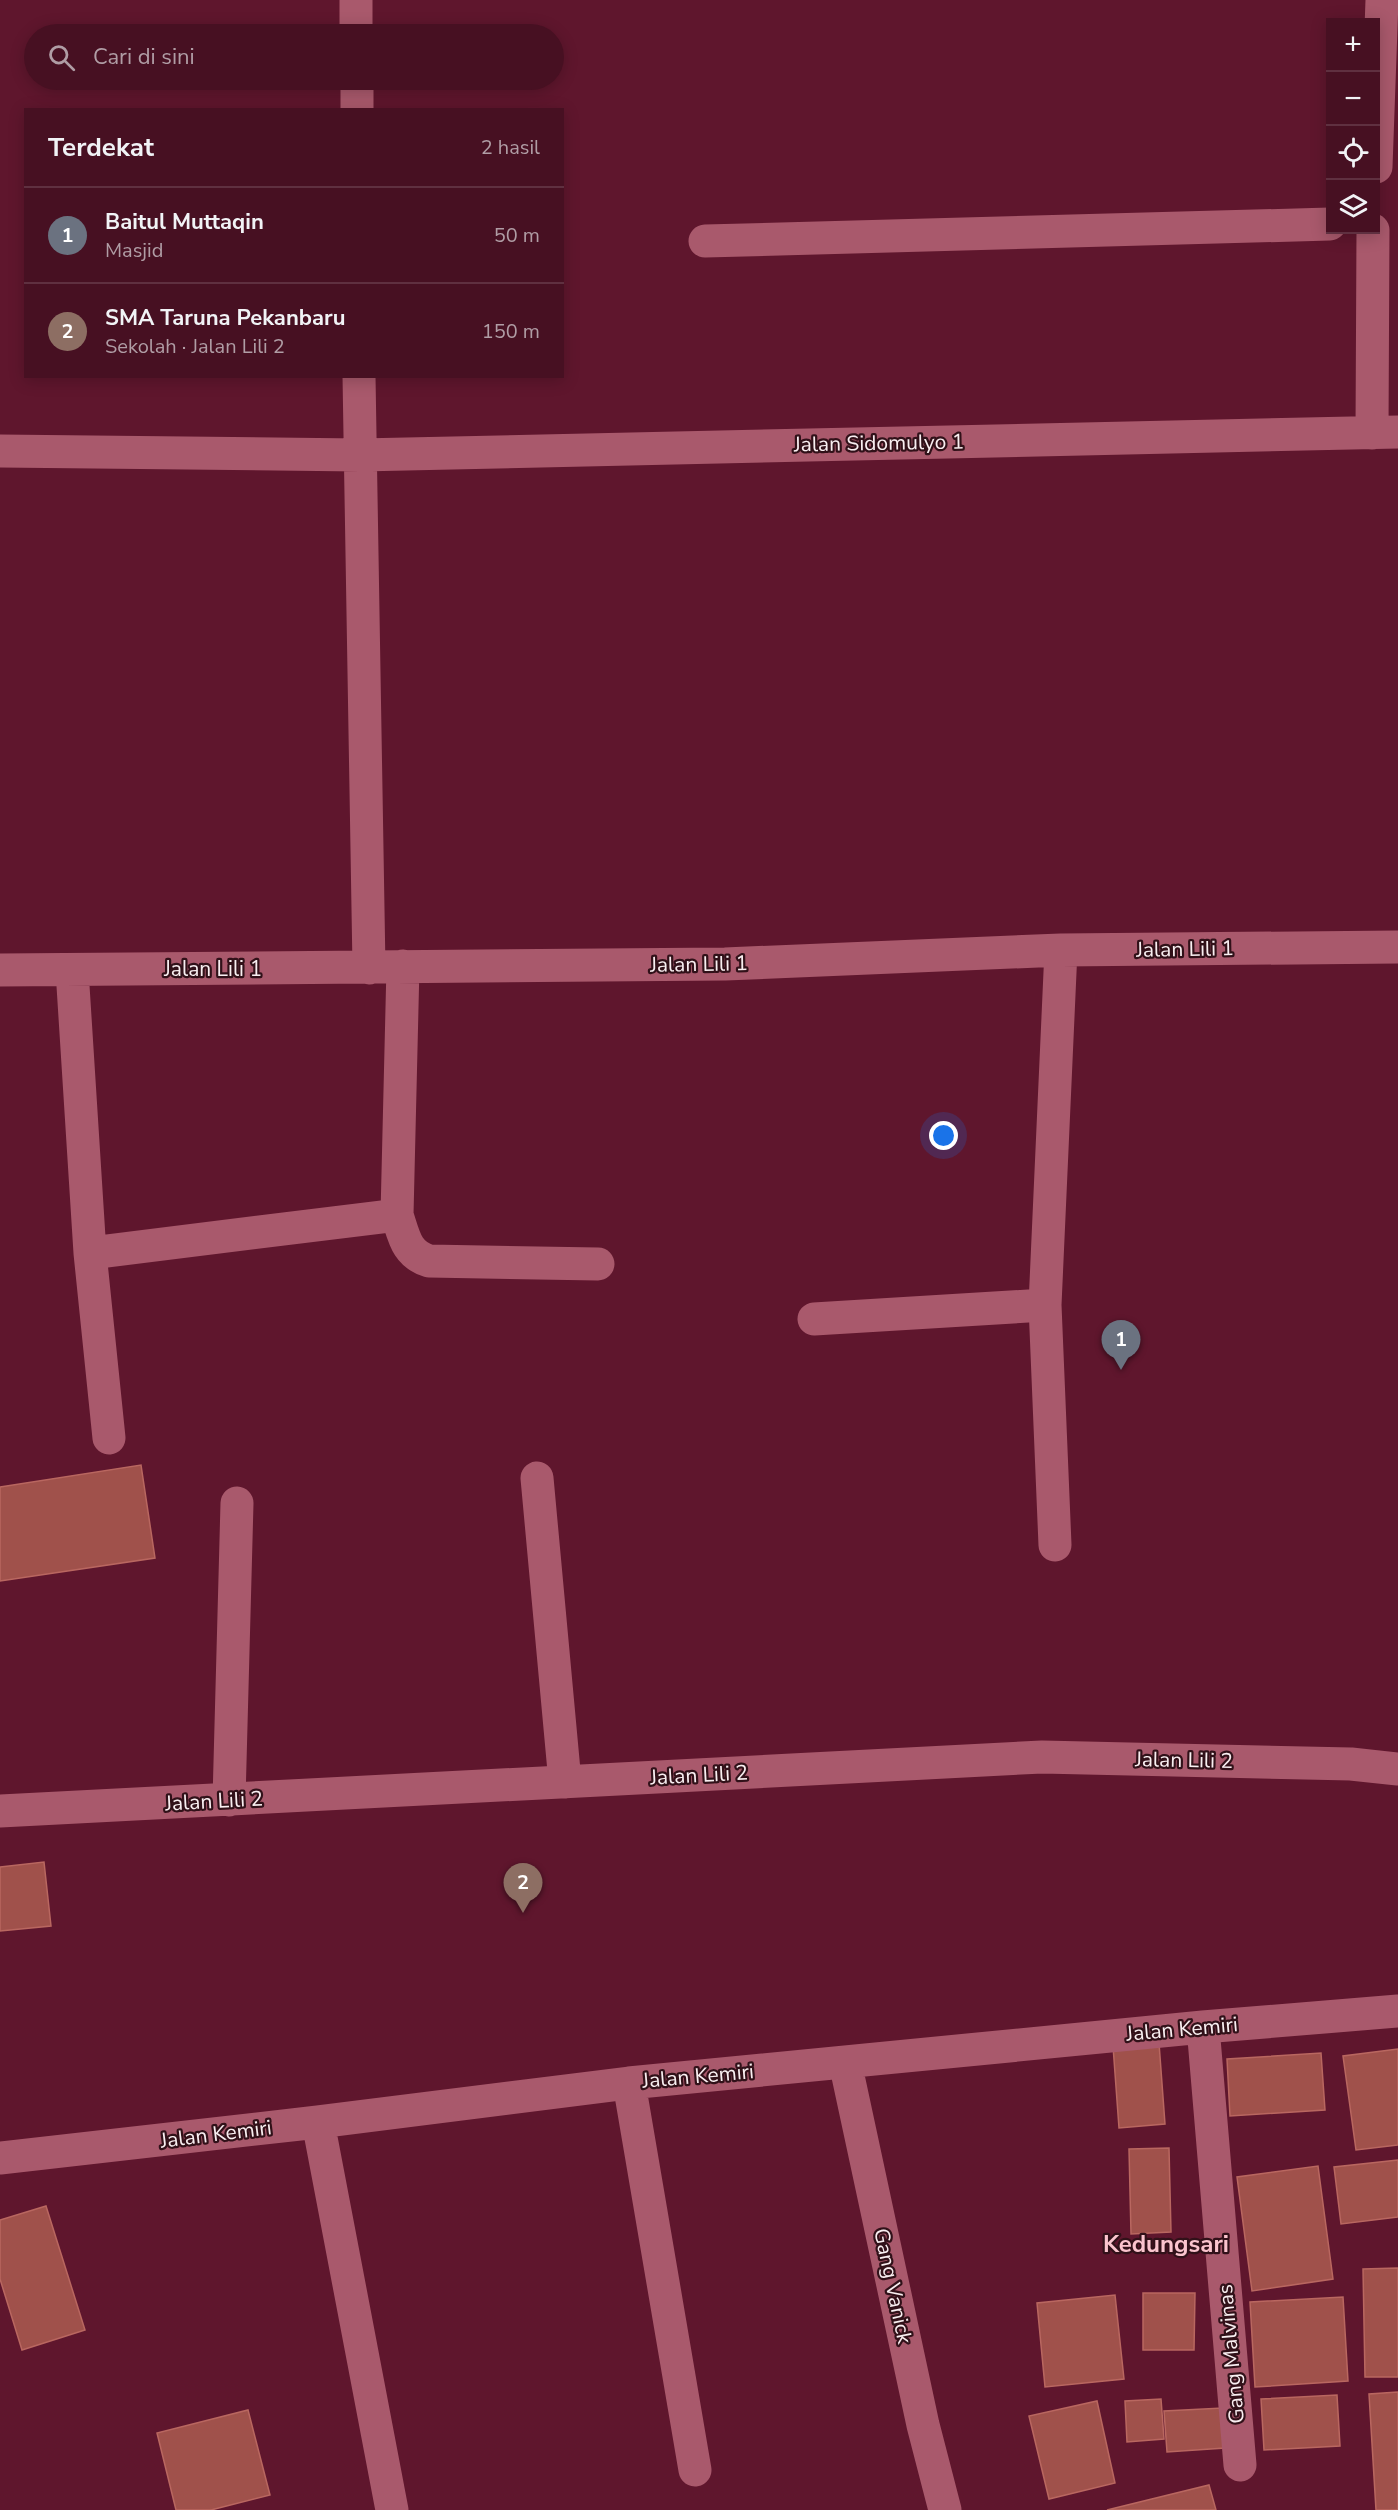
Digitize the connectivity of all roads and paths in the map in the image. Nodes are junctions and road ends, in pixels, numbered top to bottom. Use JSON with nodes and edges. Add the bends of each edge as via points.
{"nodes":[{"id":1,"x":356,"y":0,"type":"edge"},
{"id":2,"x":1382,"y":0,"type":"edge"},
{"id":3,"x":356,"y":24,"type":"edge"},
{"id":4,"x":357,"y":90,"type":"edge"},
{"id":5,"x":357,"y":108,"type":"edge"},
{"id":6,"x":1377,"y":126,"type":"edge"},
{"id":7,"x":1326,"y":224,"type":"edge"},
{"id":8,"x":1373,"y":234,"type":"edge"},
{"id":9,"x":705,"y":241,"type":"dead end"},
{"id":10,"x":359,"y":378,"type":"edge"},
{"id":11,"x":1385,"y":432,"type":"edge"},
{"id":12,"x":0,"y":451,"type":"edge"},
{"id":13,"x":360,"y":454,"type":"junction"},
{"id":14,"x":1398,"y":946,"type":"edge"},
{"id":15,"x":1061,"y":950,"type":"junction"},
{"id":16,"x":403,"y":966,"type":"junction"},
{"id":17,"x":369,"y":968,"type":"junction"},
{"id":18,"x":0,"y":970,"type":"edge"},
{"id":19,"x":72,"y":970,"type":"junction"},
{"id":20,"x":397,"y":1215,"type":"junction"},
{"id":21,"x":90,"y":1253,"type":"junction"},
{"id":22,"x":598,"y":1264,"type":"dead end"},
{"id":23,"x":1045,"y":1305,"type":"junction"},
{"id":24,"x":814,"y":1319,"type":"dead end"},
{"id":25,"x":109,"y":1438,"type":"dead end"},
{"id":26,"x":537,"y":1478,"type":"dead end"},
{"id":27,"x":237,"y":1503,"type":"dead end"},
{"id":28,"x":1055,"y":1545,"type":"dead end"},
{"id":29,"x":1398,"y":1769,"type":"edge"},
{"id":30,"x":566,"y":1782,"type":"junction"},
{"id":31,"x":230,"y":1800,"type":"junction"},
{"id":32,"x":0,"y":1811,"type":"edge"},
{"id":33,"x":1398,"y":2011,"type":"edge"},
{"id":34,"x":1203,"y":2027,"type":"junction"},
{"id":35,"x":845,"y":2062,"type":"junction"},
{"id":36,"x":629,"y":2083,"type":"junction"},
{"id":37,"x":318,"y":2122,"type":"junction"},
{"id":38,"x":0,"y":2158,"type":"edge"},
{"id":39,"x":1240,"y":2465,"type":"dead end"},
{"id":40,"x":695,"y":2470,"type":"dead end"},
{"id":41,"x":392,"y":2510,"type":"edge"},
{"id":42,"x":945,"y":2510,"type":"edge"}],
"edges":[{"from":1,"to":3,"type":"street"},
{"from":2,"to":6,"type":"street"},
{"from":4,"to":5,"type":"street"},
{"from":7,"to":9,"type":"street"},
{"from":8,"to":11,"type":"street"},
{"from":10,"to":13,"type":"street"},
{"from":11,"to":13,"type":"street","name":"Jalan Sidomulyo 1"},
{"from":12,"to":13,"type":"street","name":"Jalan Sidomulyo 1"},
{"from":13,"to":17,"type":"street"},
{"from":14,"to":15,"type":"street","name":"Jalan Lili 1"},
{"from":15,"to":16,"type":"street","name":"Jalan Lili 1","via":[[725,964]]},
{"from":15,"to":23,"type":"street"},
{"from":16,"to":17,"type":"street","name":"Jalan Lili 1"},
{"from":16,"to":20,"type":"street"},
{"from":17,"to":19,"type":"street","name":"Jalan Lili 1"},
{"from":18,"to":19,"type":"street","name":"Jalan Lili 1"},
{"from":19,"to":21,"type":"street"},
{"from":20,"to":21,"type":"street"},
{"from":20,"to":22,"type":"street","via":[[410,1250],[429,1261]]},
{"from":21,"to":25,"type":"street"},
{"from":23,"to":24,"type":"street"},
{"from":23,"to":28,"type":"street"},
{"from":26,"to":30,"type":"street"},
{"from":27,"to":31,"type":"street"},
{"from":29,"to":30,"type":"street","name":"Jalan Lili 2","via":[[1351,1764],[1042,1757]]},
{"from":30,"to":31,"type":"street","name":"Jalan Lili 2"},
{"from":31,"to":32,"type":"street","name":"Jalan Lili 2"},
{"from":33,"to":34,"type":"street","name":"Jalan Kemiri"},
{"from":34,"to":35,"type":"street","name":"Jalan Kemiri"},
{"from":34,"to":39,"type":"street","name":"Gang Malvinas"},
{"from":35,"to":36,"type":"street","name":"Jalan Kemiri"},
{"from":35,"to":42,"type":"street","name":"Gang Vanick"},
{"from":36,"to":37,"type":"street","name":"Jalan Kemiri"},
{"from":36,"to":40,"type":"street"},
{"from":37,"to":38,"type":"street","name":"Jalan Kemiri"},
{"from":37,"to":41,"type":"street"}]}
